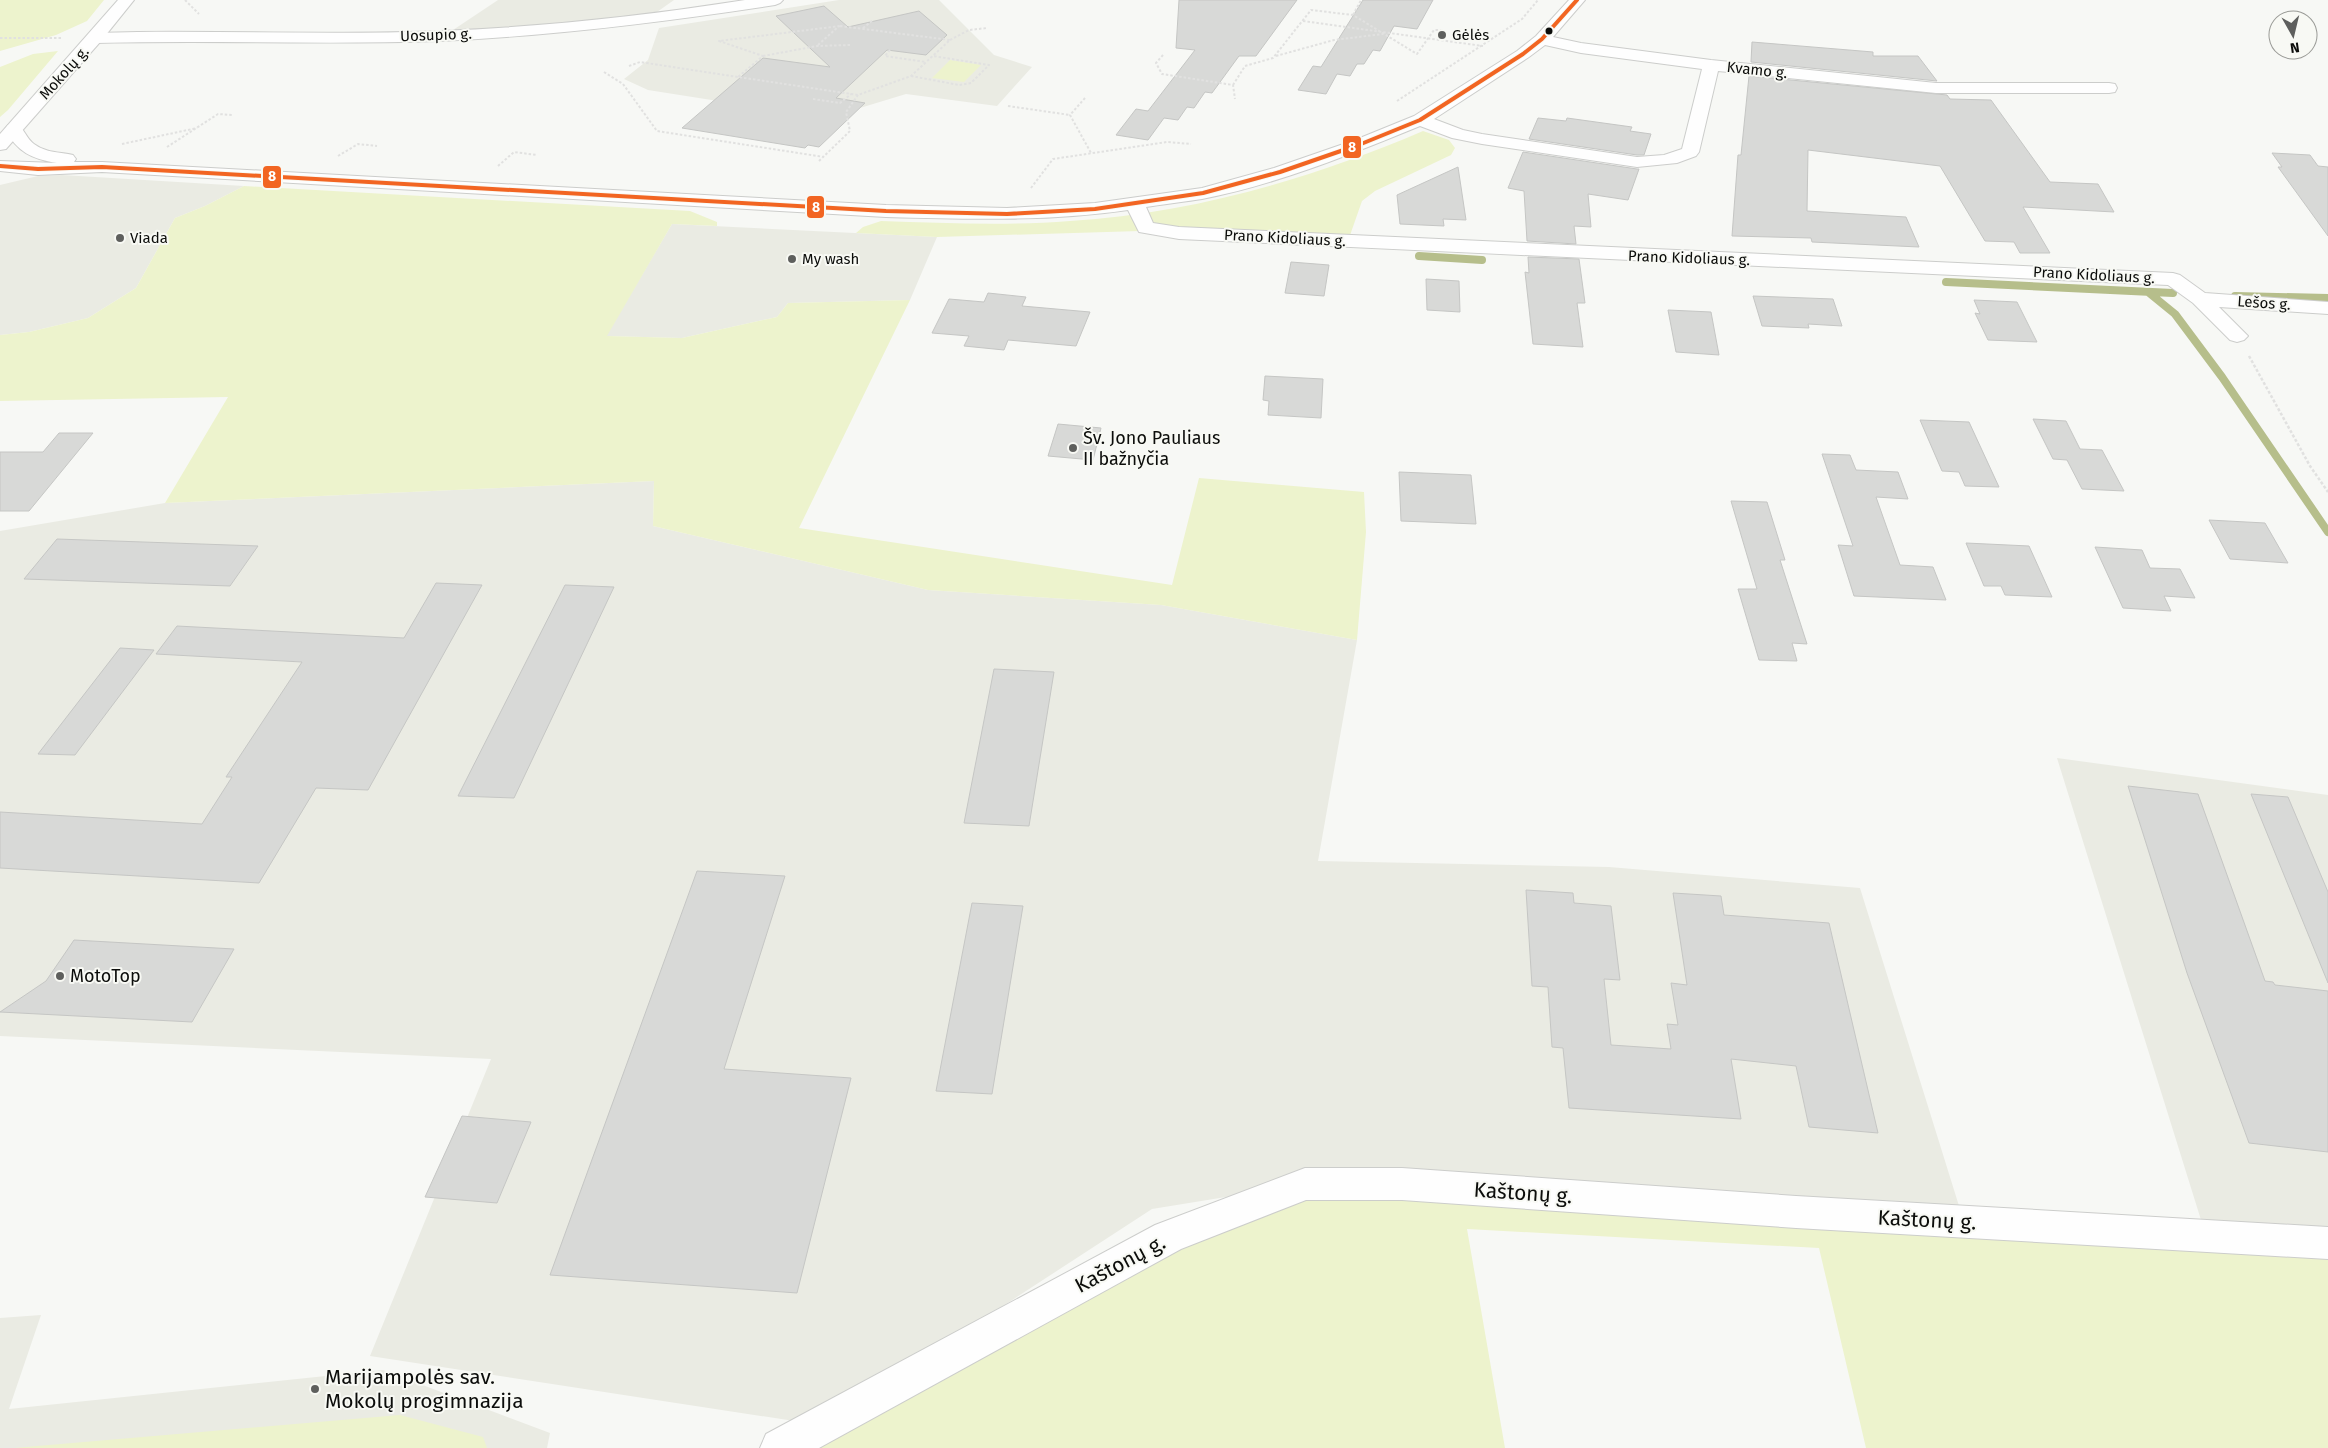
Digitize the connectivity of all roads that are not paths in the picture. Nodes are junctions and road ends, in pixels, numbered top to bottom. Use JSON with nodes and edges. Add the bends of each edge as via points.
{"nodes":[{"id":1,"x":126,"y":0,"type":"edge"},
{"id":2,"x":775,"y":0,"type":"edge"},
{"id":3,"x":1577,"y":0,"type":"edge"},
{"id":4,"x":95,"y":38,"type":"junction"},
{"id":5,"x":1542,"y":39,"type":"junction"},
{"id":6,"x":1711,"y":65,"type":"junction"},
{"id":7,"x":2109,"y":88,"type":"dead end"},
{"id":8,"x":1420,"y":120,"type":"junction"},
{"id":9,"x":14,"y":129,"type":"junction"},
{"id":10,"x":0,"y":145,"type":"edge"},
{"id":11,"x":0,"y":162,"type":"edge"},
{"id":12,"x":44,"y":163,"type":"junction"},
{"id":13,"x":0,"y":166,"type":"edge"},
{"id":14,"x":0,"y":180,"type":"edge"},
{"id":15,"x":1135,"y":205,"type":"junction"},
{"id":16,"x":2200,"y":299,"type":"junction"},
{"id":17,"x":2328,"y":308,"type":"edge"},
{"id":18,"x":2237,"y":336,"type":"road end"},
{"id":19,"x":2328,"y":1243,"type":"edge"},
{"id":20,"x":780,"y":1448,"type":"edge"}],
"edges":[{"from":1,"to":4,"type":"street","name":"Mokolų g."},
{"from":2,"to":4,"type":"street","name":"Uosupio g.","via":[[621,23],[534,31],[406,37]]},
{"from":3,"to":5,"type":"street"},
{"from":4,"to":9,"type":"street","name":"Mokolų g."},
{"from":5,"to":6,"type":"street","via":[[1581,48]]},
{"from":5,"to":8,"type":"street","via":[[1500,70]]},
{"from":6,"to":7,"type":"street","name":"Kvamo g.","via":[[1936,88]]},
{"from":6,"to":8,"type":"street","name":"Kvamo g.","via":[[1690,152],[1677,160],[1637,162],[1482,139]]},
{"from":8,"to":15,"type":"street","via":[[1280,172],[1203,193]]},
{"from":9,"to":10,"type":"street","name":"Mokolų g."},
{"from":9,"to":12,"type":"street","via":[[20,143]]},
{"from":11,"to":12,"type":"street"},
{"from":12,"to":13,"type":"street"},
{"from":12,"to":14,"type":"street"},
{"from":12,"to":15,"type":"street","via":[[895,212],[1007,214]]},
{"from":15,"to":16,"type":"street","name":"Prano Kidoliaus g.","via":[[1146,228],[1179,233],[2173,279]]},
{"from":16,"to":17,"type":"street","name":"Lešos g."},
{"from":16,"to":18,"type":"street","name":"Prano Kidoliaus g."},
{"from":19,"to":20,"type":"street","name":"Kaštonų g.","via":[[1796,1212],[1402,1184],[1305,1184],[1168,1237]]}]}
